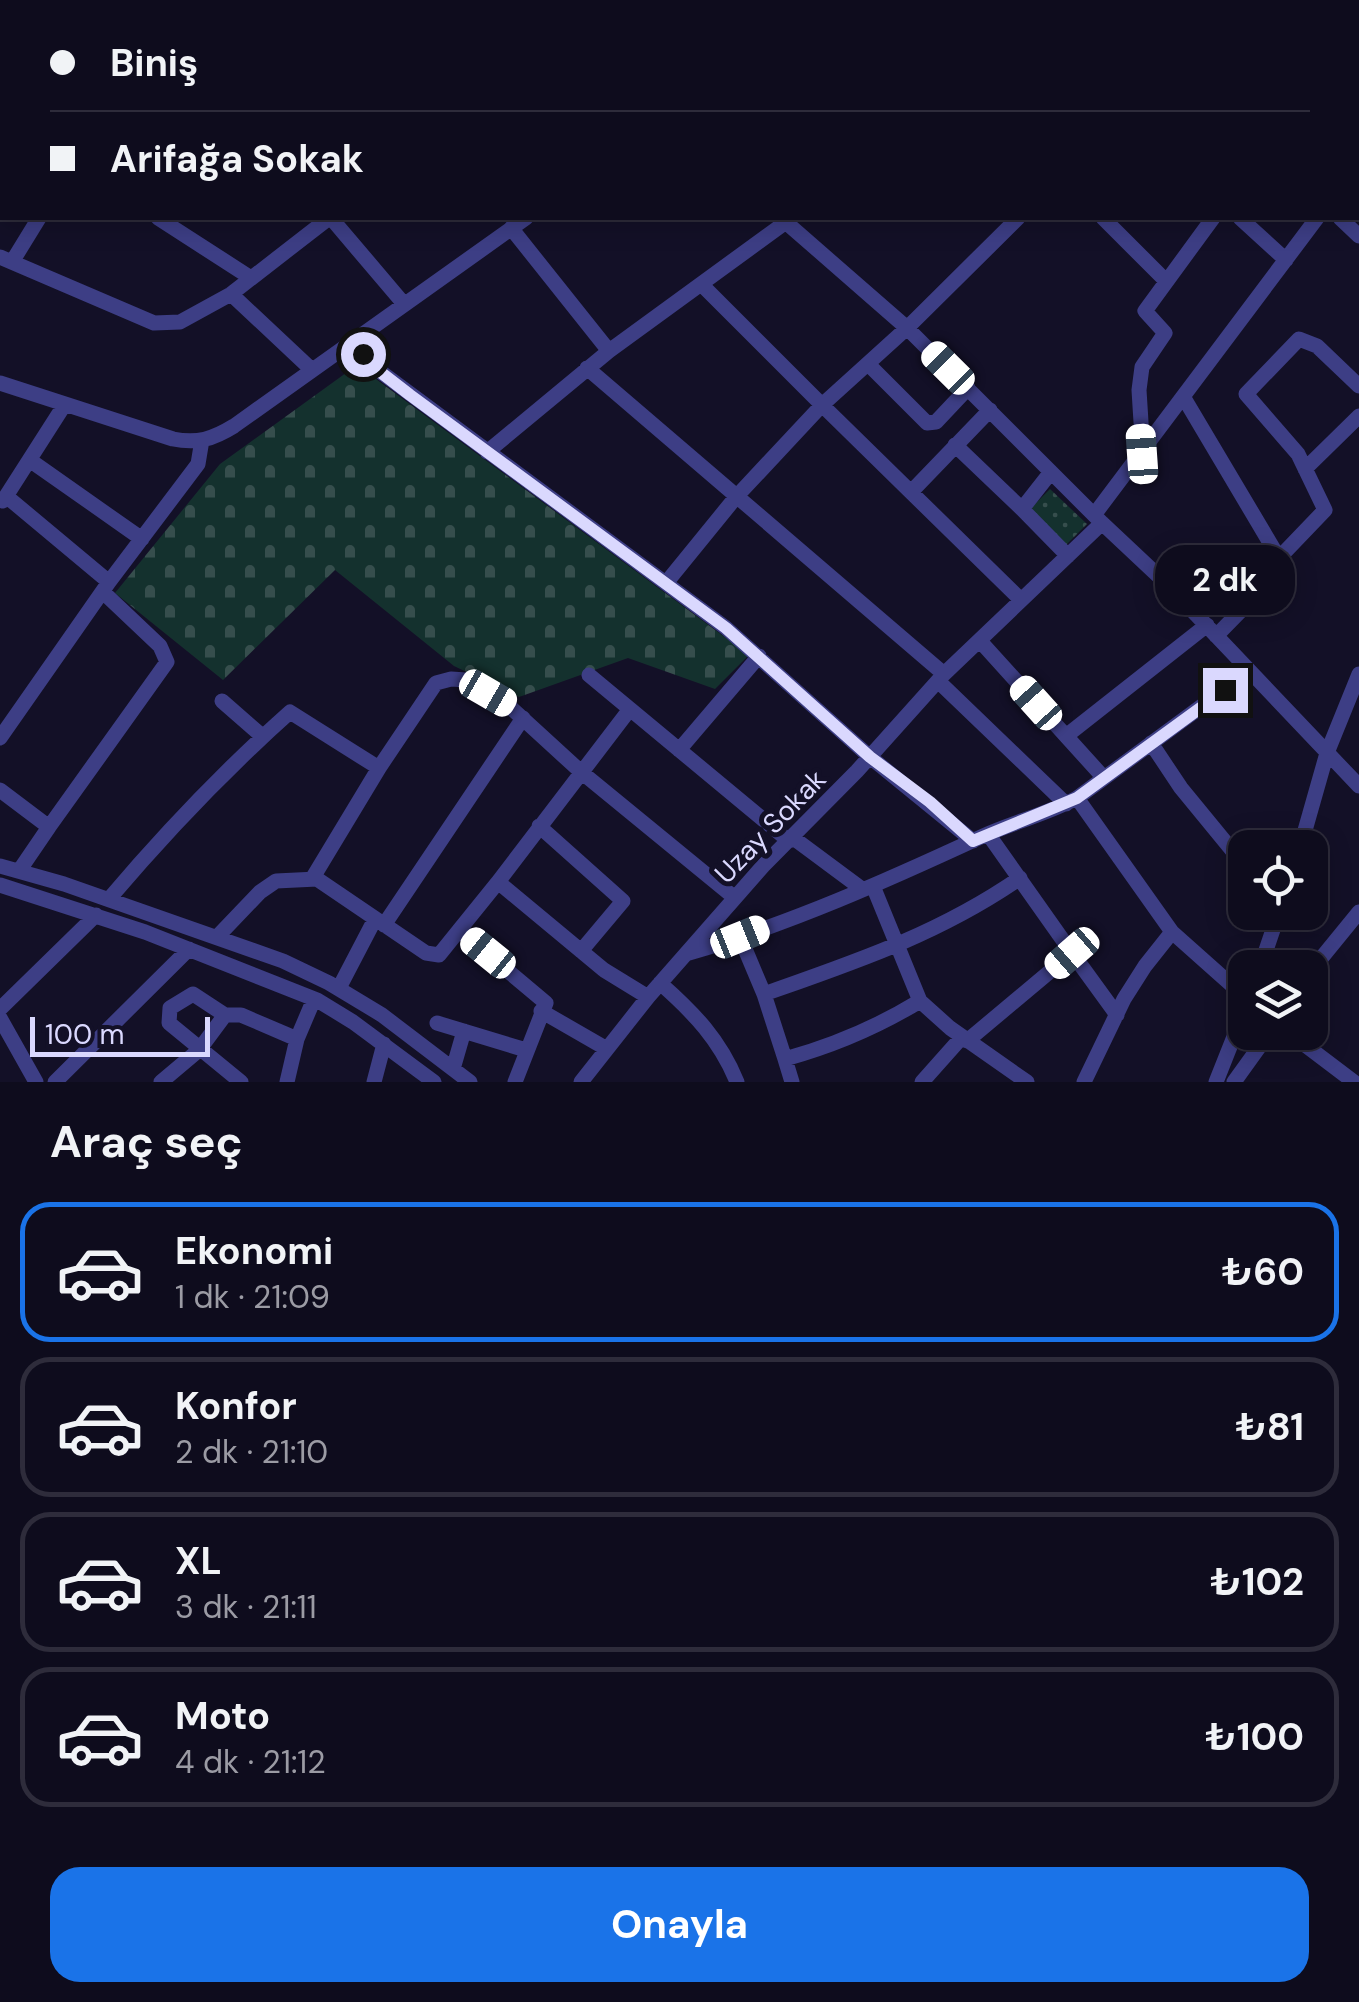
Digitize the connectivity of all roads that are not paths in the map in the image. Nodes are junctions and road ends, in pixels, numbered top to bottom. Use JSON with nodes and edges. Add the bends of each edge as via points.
{"nodes":[{"id":1,"x":36,"y":220,"type":"edge"},
{"id":2,"x":161,"y":220,"type":"edge"},
{"id":3,"x":324,"y":220,"type":"edge"},
{"id":4,"x":326,"y":220,"type":"edge"},
{"id":5,"x":523,"y":220,"type":"edge"},
{"id":6,"x":784,"y":220,"type":"edge"},
{"id":7,"x":1012,"y":220,"type":"edge"},
{"id":8,"x":1105,"y":220,"type":"edge"},
{"id":9,"x":1211,"y":220,"type":"edge"},
{"id":10,"x":1242,"y":220,"type":"edge"},
{"id":11,"x":1316,"y":220,"type":"edge"},
{"id":12,"x":511,"y":228,"type":"junction"},
{"id":13,"x":6,"y":260,"type":"edge"},
{"id":14,"x":1286,"y":260,"type":"junction"},
{"id":15,"x":251,"y":278,"type":"junction"},
{"id":16,"x":1165,"y":280,"type":"junction"},
{"id":17,"x":701,"y":284,"type":"junction"},
{"id":18,"x":231,"y":294,"type":"junction"},
{"id":19,"x":404,"y":304,"type":"junction"},
{"id":20,"x":907,"y":328,"type":"junction"},
{"id":21,"x":354,"y":340,"type":"junction"},
{"id":22,"x":609,"y":351,"type":"junction"},
{"id":23,"x":868,"y":364,"type":"junction"},
{"id":24,"x":587,"y":368,"type":"junction"},
{"id":25,"x":312,"y":370,"type":"junction"},
{"id":26,"x":0,"y":383,"type":"edge"},
{"id":27,"x":1359,"y":386,"type":"edge"},
{"id":28,"x":968,"y":388,"type":"junction"},
{"id":29,"x":1184,"y":398,"type":"junction"},
{"id":30,"x":66,"y":404,"type":"junction"},
{"id":31,"x":822,"y":405,"type":"junction"},
{"id":32,"x":990,"y":410,"type":"junction"},
{"id":33,"x":1359,"y":416,"type":"edge"},
{"id":34,"x":202,"y":440,"type":"junction"},
{"id":35,"x":955,"y":446,"type":"junction"},
{"id":36,"x":487,"y":452,"type":"junction"},
{"id":37,"x":1142,"y":454,"type":"junction"},
{"id":38,"x":31,"y":461,"type":"junction"},
{"id":39,"x":1305,"y":469,"type":"junction"},
{"id":40,"x":1051,"y":472,"type":"junction"},
{"id":41,"x":912,"y":491,"type":"junction"},
{"id":42,"x":736,"y":496,"type":"junction"},
{"id":43,"x":2,"y":502,"type":"edge"},
{"id":44,"x":1022,"y":509,"type":"junction"},
{"id":45,"x":1098,"y":519,"type":"junction"},
{"id":46,"x":142,"y":539,"type":"junction"},
{"id":47,"x":1068,"y":556,"type":"junction"},
{"id":48,"x":666,"y":583,"type":"junction"},
{"id":49,"x":1266,"y":585,"type":"dead end"},
{"id":50,"x":106,"y":587,"type":"junction"},
{"id":51,"x":1021,"y":600,"type":"junction"},
{"id":52,"x":1211,"y":631,"type":"junction"},
{"id":53,"x":980,"y":641,"type":"junction"},
{"id":54,"x":759,"y":656,"type":"junction"},
{"id":55,"x":1248,"y":672,"type":"junction"},
{"id":56,"x":1359,"y":674,"type":"edge"},
{"id":57,"x":589,"y":675,"type":"dead end"},
{"id":58,"x":941,"y":678,"type":"junction"},
{"id":59,"x":222,"y":700,"type":"dead end"},
{"id":60,"x":630,"y":709,"type":"junction"},
{"id":61,"x":523,"y":718,"type":"junction"},
{"id":62,"x":262,"y":736,"type":"junction"},
{"id":63,"x":1066,"y":736,"type":"junction"},
{"id":64,"x":0,"y":738,"type":"edge"},
{"id":65,"x":1151,"y":743,"type":"junction"},
{"id":66,"x":679,"y":750,"type":"junction"},
{"id":67,"x":1327,"y":753,"type":"junction"},
{"id":68,"x":870,"y":757,"type":"junction"},
{"id":69,"x":378,"y":768,"type":"junction"},
{"id":70,"x":580,"y":771,"type":"junction"},
{"id":71,"x":1104,"y":778,"type":"junction"},
{"id":72,"x":1359,"y":786,"type":"edge"},
{"id":73,"x":0,"y":790,"type":"edge"},
{"id":74,"x":1072,"y":801,"type":"junction"},
{"id":75,"x":539,"y":826,"type":"junction"},
{"id":76,"x":50,"y":827,"type":"junction"},
{"id":77,"x":1305,"y":830,"type":"edge"},
{"id":78,"x":980,"y":837,"type":"junction"},
{"id":79,"x":790,"y":839,"type":"junction"},
{"id":80,"x":1228,"y":845,"type":"edge"},
{"id":81,"x":0,"y":866,"type":"edge"},
{"id":82,"x":18,"y":871,"type":"junction"},
{"id":83,"x":1020,"y":878,"type":"junction"},
{"id":84,"x":312,"y":879,"type":"junction"},
{"id":85,"x":498,"y":882,"type":"junction"},
{"id":86,"x":0,"y":886,"type":"edge"},
{"id":87,"x":867,"y":887,"type":"junction"},
{"id":88,"x":735,"y":898,"type":"junction"},
{"id":89,"x":109,"y":899,"type":"junction"},
{"id":90,"x":1359,"y":912,"type":"edge"},
{"id":91,"x":96,"y":915,"type":"junction"},
{"id":92,"x":379,"y":922,"type":"junction"},
{"id":93,"x":459,"y":930,"type":"junction"},
{"id":94,"x":1172,"y":932,"type":"junction"},
{"id":95,"x":217,"y":936,"type":"junction"},
{"id":96,"x":740,"y":937,"type":"junction"},
{"id":97,"x":900,"y":946,"type":"junction"},
{"id":98,"x":189,"y":949,"type":"junction"},
{"id":99,"x":1328,"y":950,"type":"edge"},
{"id":100,"x":581,"y":951,"type":"junction"},
{"id":101,"x":1072,"y":953,"type":"junction"},
{"id":102,"x":686,"y":954,"type":"junction"},
{"id":103,"x":1228,"y":982,"type":"edge"},
{"id":104,"x":660,"y":983,"type":"junction"},
{"id":105,"x":339,"y":988,"type":"junction"},
{"id":106,"x":764,"y":994,"type":"junction"},
{"id":107,"x":648,"y":997,"type":"junction"},
{"id":108,"x":314,"y":999,"type":"junction"},
{"id":109,"x":920,"y":1000,"type":"junction"},
{"id":110,"x":0,"y":1009,"type":"edge"},
{"id":111,"x":542,"y":1012,"type":"junction"},
{"id":112,"x":225,"y":1015,"type":"junction"},
{"id":113,"x":1117,"y":1015,"type":"junction"},
{"id":114,"x":0,"y":1018,"type":"edge"},
{"id":115,"x":437,"y":1022,"type":"dead end"},
{"id":116,"x":464,"y":1031,"type":"junction"},
{"id":117,"x":964,"y":1039,"type":"junction"},
{"id":118,"x":297,"y":1040,"type":"junction"},
{"id":119,"x":384,"y":1044,"type":"junction"},
{"id":120,"x":608,"y":1049,"type":"junction"},
{"id":121,"x":199,"y":1050,"type":"junction"},
{"id":122,"x":526,"y":1050,"type":"junction"},
{"id":123,"x":1229,"y":1050,"type":"edge"},
{"id":124,"x":1257,"y":1050,"type":"edge"},
{"id":125,"x":1312,"y":1050,"type":"edge"},
{"id":126,"x":785,"y":1060,"type":"junction"},
{"id":127,"x":454,"y":1069,"type":"junction"},
{"id":128,"x":1000,"y":1076,"type":"edge"},
{"id":129,"x":36,"y":1082,"type":"edge"},
{"id":130,"x":55,"y":1082,"type":"edge"},
{"id":131,"x":161,"y":1082,"type":"edge"},
{"id":132,"x":241,"y":1082,"type":"edge"},
{"id":133,"x":287,"y":1082,"type":"edge"},
{"id":134,"x":374,"y":1082,"type":"edge"},
{"id":135,"x":434,"y":1082,"type":"edge"},
{"id":136,"x":470,"y":1082,"type":"edge"},
{"id":137,"x":515,"y":1082,"type":"edge"},
{"id":138,"x":581,"y":1082,"type":"edge"},
{"id":139,"x":737,"y":1082,"type":"edge"},
{"id":140,"x":792,"y":1082,"type":"edge"},
{"id":141,"x":922,"y":1082,"type":"edge"},
{"id":142,"x":1027,"y":1082,"type":"edge"},
{"id":143,"x":1084,"y":1082,"type":"edge"},
{"id":144,"x":1216,"y":1082,"type":"edge"},
{"id":145,"x":1234,"y":1082,"type":"edge"},
{"id":146,"x":1354,"y":1082,"type":"edge"}],
"edges":[{"from":1,"to":13,"type":"street"},
{"from":2,"to":15,"type":"street"},
{"from":3,"to":15,"type":"street"},
{"from":4,"to":19,"type":"street"},
{"from":5,"to":12,"type":"street"},
{"from":6,"to":17,"type":"street"},
{"from":6,"to":20,"type":"street"},
{"from":7,"to":20,"type":"street"},
{"from":8,"to":16,"type":"street"},
{"from":9,"to":16,"type":"street"},
{"from":10,"to":14,"type":"street"},
{"from":11,"to":14,"type":"street","name":"Uzay Sokak"},
{"from":12,"to":19,"type":"street"},
{"from":12,"to":22,"type":"street"},
{"from":13,"to":18,"type":"street","via":[[154,323],[180,322]]},
{"from":14,"to":29,"type":"street","name":"Uzay Sokak"},
{"from":15,"to":18,"type":"street"},
{"from":16,"to":37,"type":"street","via":[[1145,311],[1165,333],[1142,367]]},
{"from":17,"to":22,"type":"street"},
{"from":17,"to":31,"type":"street"},
{"from":18,"to":25,"type":"street"},
{"from":19,"to":21,"type":"street"},
{"from":20,"to":23,"type":"street"},
{"from":20,"to":28,"type":"street"},
{"from":21,"to":25,"type":"street"},
{"from":21,"to":36,"type":"street","via":[[370,364]]},
{"from":22,"to":24,"type":"street"},
{"from":23,"to":28,"type":"street","via":[[926,423],[936,422]]},
{"from":23,"to":31,"type":"street"},
{"from":24,"to":36,"type":"street"},
{"from":24,"to":42,"type":"street"},
{"from":25,"to":34,"type":"street","via":[[234,426]]},
{"from":26,"to":30,"type":"street"},
{"from":27,"to":39,"type":"street","via":[[1299,338],[1246,394]]},
{"from":28,"to":32,"type":"street"},
{"from":29,"to":37,"type":"street","name":"Uzay Sokak"},
{"from":29,"to":39,"type":"street","via":[[1279,558],[1325,510]]},
{"from":30,"to":34,"type":"street","via":[[173,439]]},
{"from":30,"to":38,"type":"street"},
{"from":31,"to":41,"type":"street"},
{"from":31,"to":42,"type":"street"},
{"from":32,"to":35,"type":"street"},
{"from":32,"to":40,"type":"street"},
{"from":33,"to":39,"type":"street"},
{"from":34,"to":46,"type":"street","via":[[198,464]]},
{"from":35,"to":41,"type":"street"},
{"from":35,"to":44,"type":"street"},
{"from":36,"to":48,"type":"street"},
{"from":37,"to":45,"type":"street","name":"Uzay Sokak"},
{"from":38,"to":43,"type":"street"},
{"from":38,"to":46,"type":"street"},
{"from":40,"to":44,"type":"street"},
{"from":40,"to":45,"type":"street"},
{"from":41,"to":51,"type":"street"},
{"from":42,"to":48,"type":"street"},
{"from":42,"to":58,"type":"street"},
{"from":43,"to":50,"type":"street"},
{"from":44,"to":47,"type":"street"},
{"from":45,"to":47,"type":"street","name":"Uzay Sokak"},
{"from":45,"to":52,"type":"street"},
{"from":46,"to":50,"type":"street"},
{"from":47,"to":51,"type":"street","name":"Uzay Sokak"},
{"from":48,"to":54,"type":"street"},
{"from":49,"to":52,"type":"street"},
{"from":50,"to":64,"type":"street"},
{"from":50,"to":76,"type":"street","via":[[167,662]]},
{"from":51,"to":53,"type":"street","name":"Uzay Sokak"},
{"from":52,"to":55,"type":"street"},
{"from":52,"to":63,"type":"street"},
{"from":53,"to":58,"type":"street","name":"Uzay Sokak"},
{"from":53,"to":63,"type":"street"},
{"from":54,"to":66,"type":"street"},
{"from":54,"to":68,"type":"street"},
{"from":55,"to":65,"type":"street"},
{"from":55,"to":67,"type":"street"},
{"from":56,"to":67,"type":"street"},
{"from":57,"to":60,"type":"street"},
{"from":58,"to":68,"type":"street","name":"Uzay Sokak"},
{"from":58,"to":74,"type":"street"},
{"from":59,"to":62,"type":"street"},
{"from":60,"to":66,"type":"street"},
{"from":60,"to":70,"type":"street"},
{"from":61,"to":69,"type":"street","via":[[466,680],[436,683]]},
{"from":61,"to":70,"type":"street"},
{"from":61,"to":92,"type":"street"},
{"from":62,"to":69,"type":"street","via":[[290,712]]},
{"from":62,"to":89,"type":"street"},
{"from":63,"to":71,"type":"street"},
{"from":65,"to":71,"type":"street"},
{"from":65,"to":80,"type":"street"},
{"from":66,"to":79,"type":"street"},
{"from":67,"to":72,"type":"street"},
{"from":67,"to":77,"type":"street"},
{"from":68,"to":78,"type":"street"},
{"from":68,"to":79,"type":"street","name":"Uzay Sokak"},
{"from":69,"to":84,"type":"street"},
{"from":70,"to":75,"type":"street"},
{"from":70,"to":88,"type":"street"},
{"from":71,"to":74,"type":"street"},
{"from":73,"to":76,"type":"street"},
{"from":74,"to":78,"type":"street"},
{"from":74,"to":94,"type":"street"},
{"from":75,"to":85,"type":"street"},
{"from":75,"to":100,"type":"street","via":[[623,901]]},
{"from":76,"to":82,"type":"street"},
{"from":78,"to":83,"type":"street"},
{"from":78,"to":87,"type":"street"},
{"from":79,"to":87,"type":"street"},
{"from":79,"to":88,"type":"street","name":"Uzay Sokak"},
{"from":81,"to":82,"type":"street"},
{"from":82,"to":89,"type":"street"},
{"from":83,"to":97,"type":"street"},
{"from":83,"to":101,"type":"street"},
{"from":84,"to":92,"type":"street"},
{"from":84,"to":95,"type":"street","via":[[276,881]]},
{"from":85,"to":93,"type":"street"},
{"from":85,"to":100,"type":"street"},
{"from":86,"to":91,"type":"street"},
{"from":87,"to":96,"type":"street"},
{"from":87,"to":97,"type":"street"},
{"from":88,"to":102,"type":"street","name":"Uzay Sokak"},
{"from":89,"to":95,"type":"street"},
{"from":90,"to":99,"type":"street"},
{"from":91,"to":98,"type":"street"},
{"from":91,"to":110,"type":"street"},
{"from":92,"to":93,"type":"street","via":[[431,955],[439,955]]},
{"from":92,"to":105,"type":"street"},
{"from":93,"to":111,"type":"street","via":[[546,1003]]},
{"from":94,"to":103,"type":"street"},
{"from":94,"to":113,"type":"street"},
{"from":95,"to":105,"type":"street"},
{"from":96,"to":102,"type":"street"},
{"from":96,"to":106,"type":"street"},
{"from":97,"to":106,"type":"street"},
{"from":97,"to":109,"type":"street"},
{"from":98,"to":108,"type":"street"},
{"from":98,"to":130,"type":"street"},
{"from":100,"to":107,"type":"street"},
{"from":101,"to":113,"type":"street"},
{"from":101,"to":117,"type":"street"},
{"from":102,"to":104,"type":"street","name":"Uzay Sokak"},
{"from":104,"to":107,"type":"street","name":"Uzay Sokak"},
{"from":104,"to":139,"type":"street","via":[[701,1019]]},
{"from":105,"to":127,"type":"street"},
{"from":106,"to":126,"type":"street"},
{"from":107,"to":120,"type":"street","name":"Uzay Sokak"},
{"from":108,"to":118,"type":"street"},
{"from":108,"to":119,"type":"street"},
{"from":109,"to":117,"type":"street"},
{"from":109,"to":126,"type":"street"},
{"from":111,"to":120,"type":"street"},
{"from":111,"to":122,"type":"street"},
{"from":112,"to":118,"type":"street","via":[[241,1015]]},
{"from":112,"to":121,"type":"street"},
{"from":112,"to":121,"type":"street","via":[[193,994],[170,1008],[169,1024]]},
{"from":113,"to":143,"type":"street"},
{"from":114,"to":129,"type":"street"},
{"from":115,"to":116,"type":"street"},
{"from":116,"to":122,"type":"street"},
{"from":116,"to":127,"type":"street"},
{"from":117,"to":128,"type":"street"},
{"from":117,"to":141,"type":"street"},
{"from":118,"to":133,"type":"street"},
{"from":119,"to":134,"type":"street"},
{"from":119,"to":135,"type":"street"},
{"from":120,"to":138,"type":"street","name":"Uzay Sokak"},
{"from":121,"to":131,"type":"street"},
{"from":121,"to":132,"type":"street"},
{"from":122,"to":137,"type":"street"},
{"from":123,"to":144,"type":"street"},
{"from":124,"to":145,"type":"street"},
{"from":125,"to":146,"type":"street"},
{"from":126,"to":140,"type":"street"},
{"from":127,"to":136,"type":"street"},
{"from":128,"to":142,"type":"street"}]}
